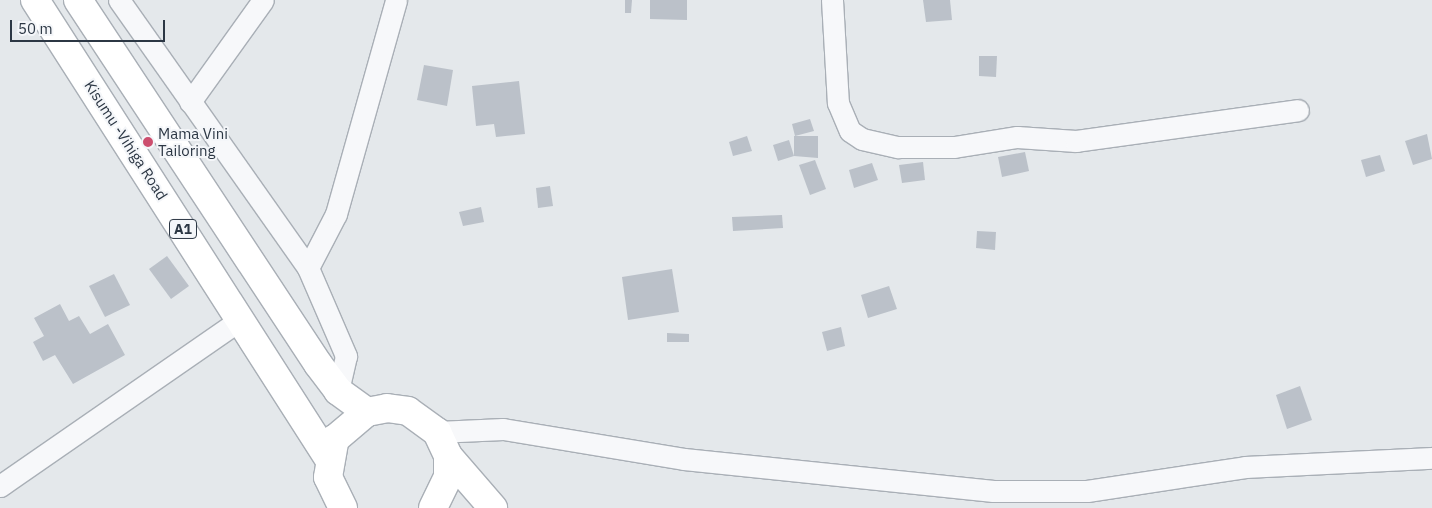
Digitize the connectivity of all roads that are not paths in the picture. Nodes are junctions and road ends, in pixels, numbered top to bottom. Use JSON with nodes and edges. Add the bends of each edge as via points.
{"nodes":[{"id":1,"x":35,"y":0,"type":"edge"},
{"id":2,"x":78,"y":0,"type":"edge"},
{"id":3,"x":120,"y":0,"type":"edge"},
{"id":4,"x":263,"y":0,"type":"edge"},
{"id":5,"x":396,"y":0,"type":"edge"},
{"id":6,"x":832,"y":0,"type":"edge"},
{"id":7,"x":190,"y":102,"type":"junction"},
{"id":8,"x":1298,"y":110,"type":"dead end"},
{"id":9,"x":308,"y":268,"type":"junction"},
{"id":10,"x":241,"y":319,"type":"junction"},
{"id":11,"x":338,"y":391,"type":"junction"},
{"id":12,"x":367,"y":412,"type":"junction"},
{"id":13,"x":442,"y":444,"type":"junction"},
{"id":14,"x":1432,"y":458,"type":"edge"},
{"id":15,"x":329,"y":459,"type":"junction"},
{"id":16,"x":0,"y":486,"type":"edge"},
{"id":17,"x":343,"y":508,"type":"edge"},
{"id":18,"x":433,"y":508,"type":"edge"},
{"id":19,"x":493,"y":508,"type":"edge"}],
"edges":[{"from":1,"to":10,"type":"highway","name":"Kisumu -Vihiga Road","number":"A1"},
{"from":2,"to":11,"type":"highway","number":"A1"},
{"from":3,"to":7,"type":"street"},
{"from":4,"to":7,"type":"street"},
{"from":5,"to":9,"type":"street","via":[[336,214]]},
{"from":6,"to":8,"type":"street","via":[[838,103],[850,131],[862,139],[898,148],[954,147],[1017,137],[1076,142]]},
{"from":7,"to":9,"type":"street"},
{"from":9,"to":11,"type":"street","via":[[346,356]]},
{"from":10,"to":15,"type":"highway","name":"Kisumu -Vihiga Road","number":"A1"},
{"from":10,"to":16,"type":"street"},
{"from":11,"to":12,"type":"highway","number":"A1"},
{"from":12,"to":13,"type":"highway","via":[[408,411]]},
{"from":12,"to":15,"type":"highway","number":"A1","via":[[349,423],[335,439]]},
{"from":13,"to":14,"type":"street","via":[[504,429],[684,460],[994,490],[1087,491],[1245,467]]},
{"from":13,"to":18,"type":"highway","via":[[448,477]]},
{"from":13,"to":19,"type":"highway"},
{"from":15,"to":17,"type":"highway","number":"A1","via":[[328,477]]}]}
